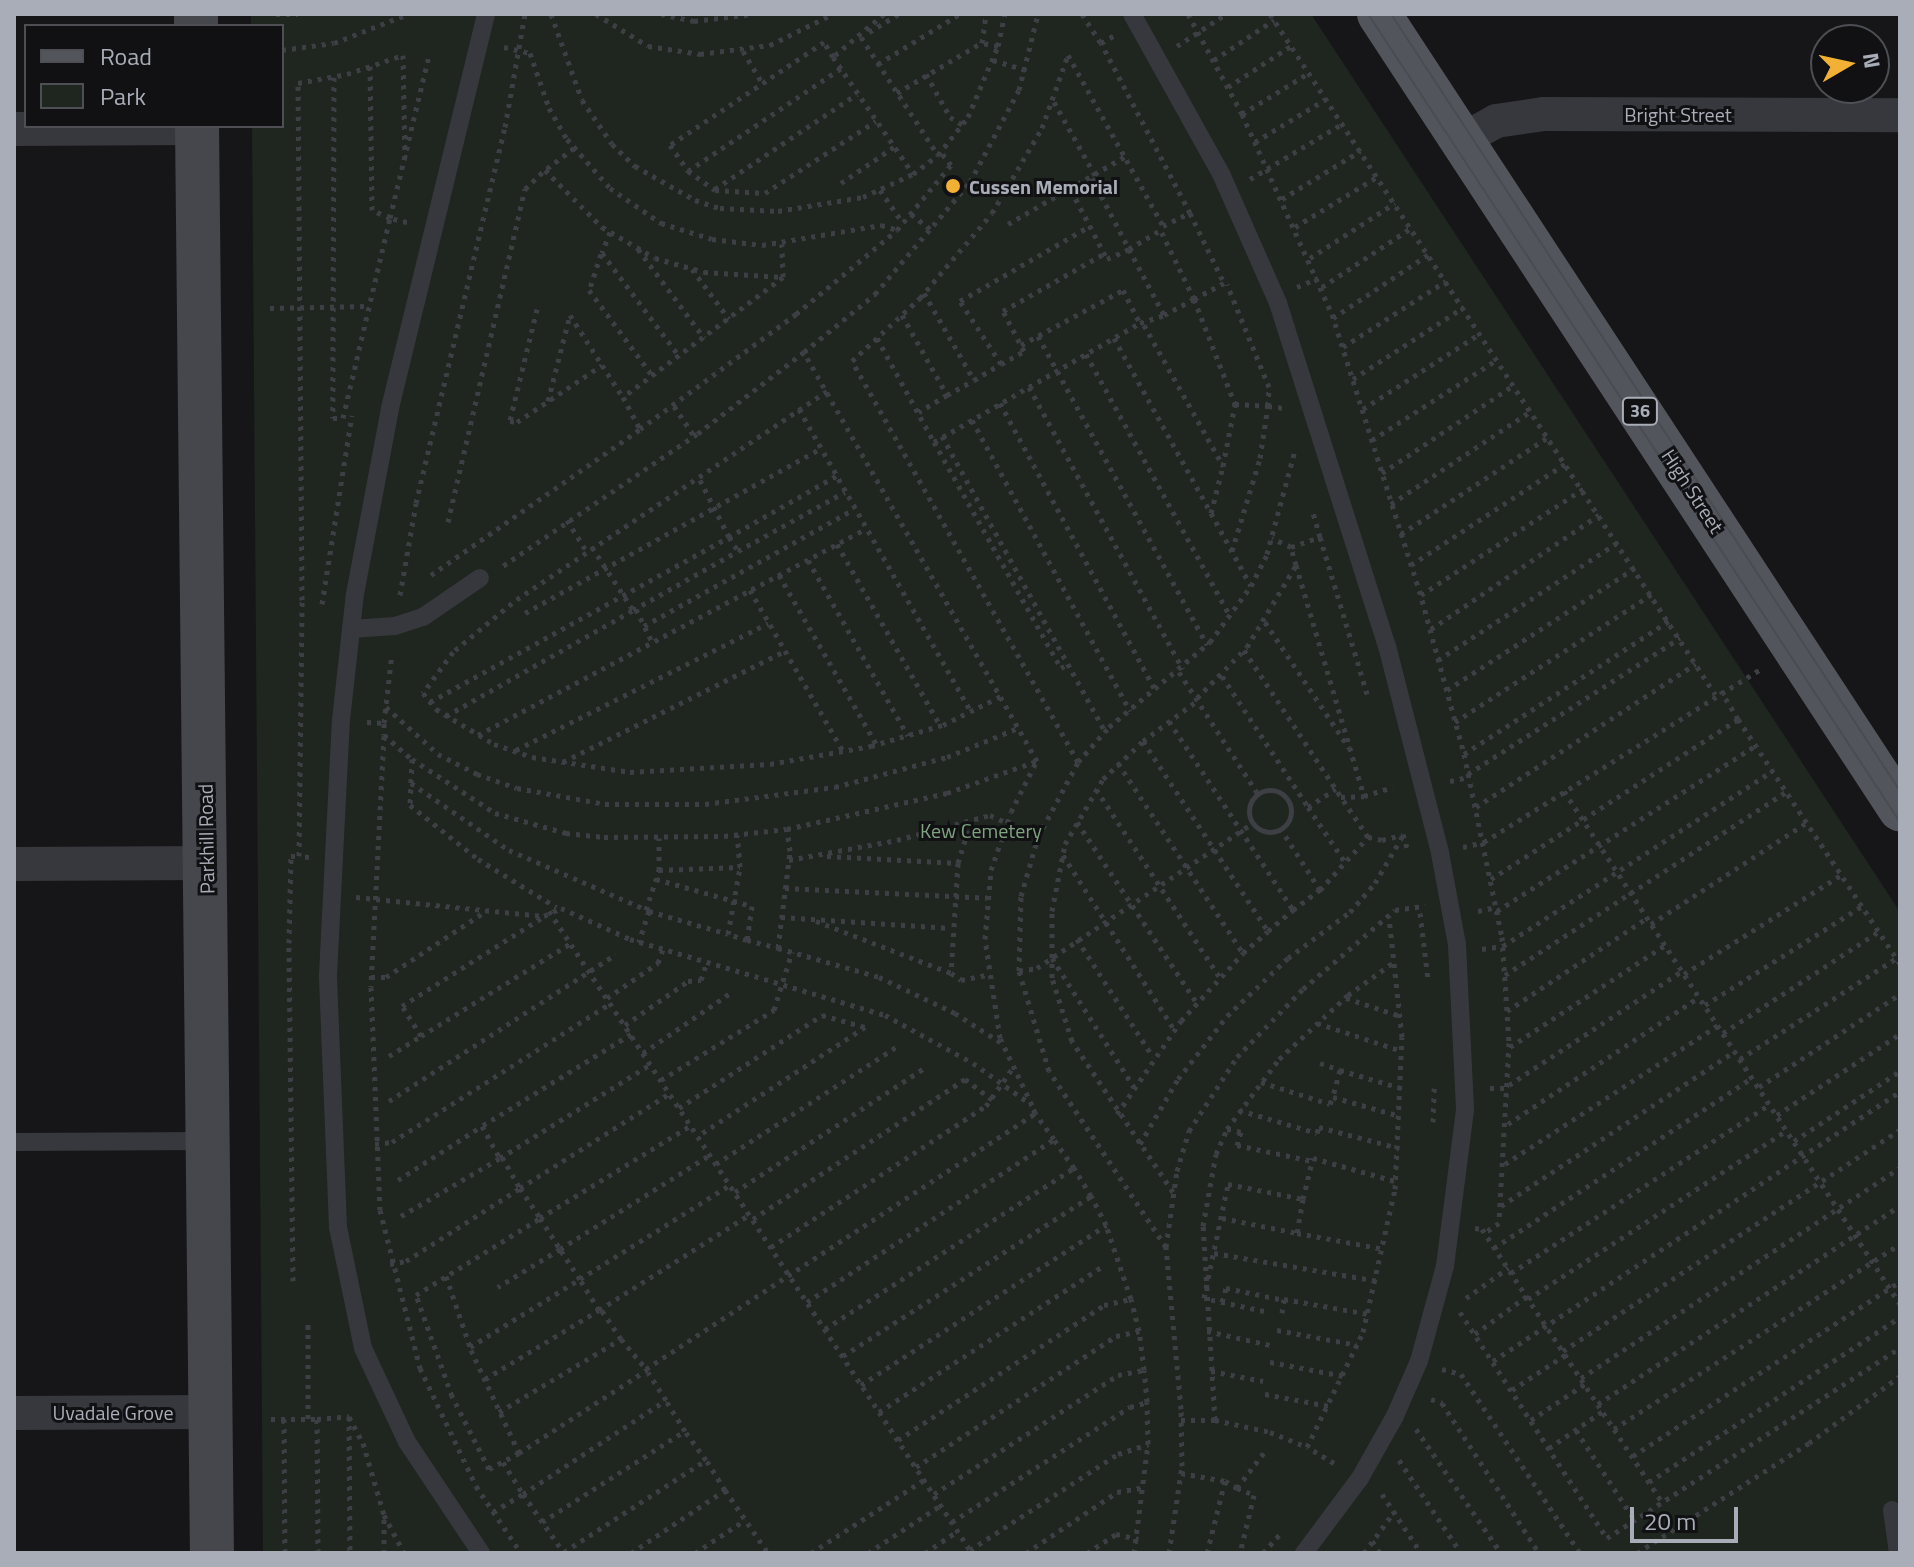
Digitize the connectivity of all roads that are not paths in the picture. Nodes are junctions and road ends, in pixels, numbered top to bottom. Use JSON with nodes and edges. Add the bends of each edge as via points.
{"nodes":[{"id":1,"x":486,"y":14,"type":"edge"},
{"id":2,"x":1379,"y":14,"type":"edge"},
{"id":3,"x":1134,"y":18,"type":"edge"},
{"id":4,"x":1900,"y":115,"type":"edge"},
{"id":5,"x":106,"y":128,"type":"edge"},
{"id":6,"x":197,"y":128,"type":"edge"},
{"id":7,"x":14,"y":129,"type":"edge"},
{"id":8,"x":1462,"y":140,"type":"junction"},
{"id":9,"x":480,"y":578,"type":"road end"},
{"id":10,"x":351,"y":629,"type":"junction"},
{"id":11,"x":1893,"y":784,"type":"edge"},
{"id":12,"x":206,"y":863,"type":"junction"},
{"id":13,"x":14,"y":864,"type":"edge"},
{"id":14,"x":210,"y":1141,"type":"junction"},
{"id":15,"x":14,"y":1142,"type":"edge"},
{"id":16,"x":211,"y":1412,"type":"junction"},
{"id":17,"x":14,"y":1413,"type":"edge"},
{"id":18,"x":1892,"y":1510,"type":"dead end"},
{"id":19,"x":212,"y":1553,"type":"edge"},
{"id":20,"x":481,"y":1553,"type":"edge"},
{"id":21,"x":1304,"y":1553,"type":"edge"},
{"id":22,"x":1898,"y":1553,"type":"edge"}],
"edges":[{"from":1,"to":10,"type":"lane","via":[[387,423]]},
{"from":2,"to":8,"type":"main road","name":"High Street","number":"36"},
{"from":3,"to":21,"type":"lane","via":[[1229,188],[1278,303],[1387,646],[1450,902],[1465,1087],[1454,1225],[1435,1305],[1395,1416],[1360,1478]]},
{"from":4,"to":8,"type":"street","name":"Bright Street","via":[[1544,114],[1496,121]]},
{"from":5,"to":7,"type":"street"},
{"from":6,"to":12,"type":"street","name":"Parkhill Road"},
{"from":8,"to":11,"type":"main road","name":"High Street","number":"36","via":[[1800,654]]},
{"from":9,"to":10,"type":"lane","via":[[440,608],[395,626]]},
{"from":10,"to":20,"type":"lane","via":[[330,895],[332,1162],[349,1296],[383,1400]]},
{"from":12,"to":13,"type":"street"},
{"from":12,"to":14,"type":"street","name":"Parkhill Road"},
{"from":14,"to":15,"type":"lane"},
{"from":14,"to":16,"type":"street","name":"Parkhill Road"},
{"from":16,"to":17,"type":"street","name":"Uvadale Grove"},
{"from":16,"to":19,"type":"street","name":"Parkhill Road"},
{"from":18,"to":22,"type":"lane"}]}
